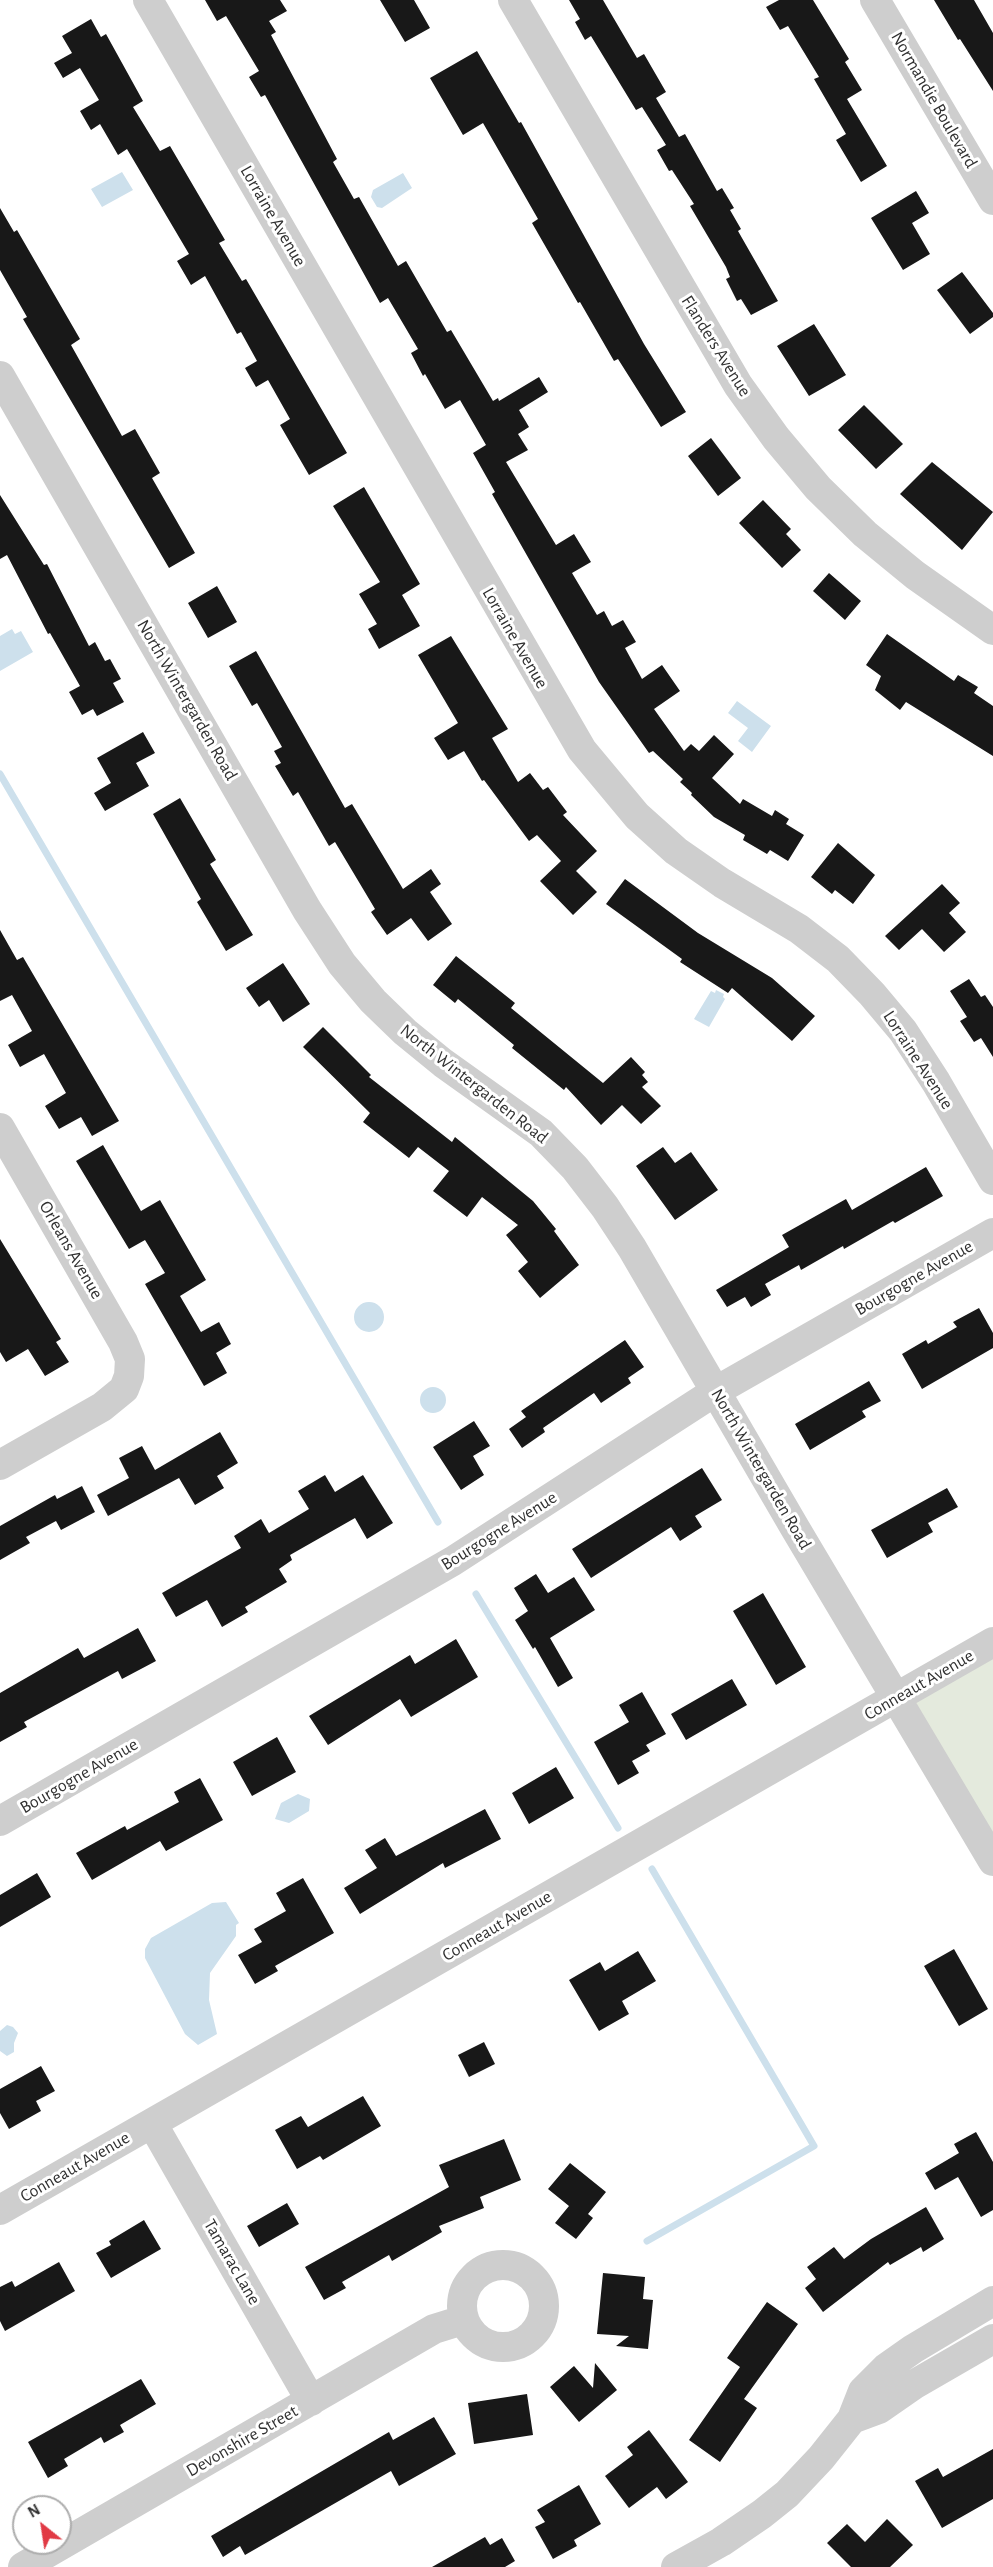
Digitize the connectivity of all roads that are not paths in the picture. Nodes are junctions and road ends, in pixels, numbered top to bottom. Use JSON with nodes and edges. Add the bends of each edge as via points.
{"nodes":[{"id":1,"x":148,"y":0,"type":"edge"},
{"id":2,"x":513,"y":0,"type":"edge"},
{"id":3,"x":875,"y":0,"type":"edge"},
{"id":4,"x":993,"y":200,"type":"edge"},
{"id":5,"x":0,"y":376,"type":"edge"},
{"id":6,"x":993,"y":630,"type":"edge"},
{"id":7,"x":0,"y":1128,"type":"edge"},
{"id":8,"x":993,"y":1180,"type":"edge"},
{"id":9,"x":993,"y":1233,"type":"edge"},
{"id":10,"x":716,"y":1391,"type":"junction"},
{"id":11,"x":0,"y":1465,"type":"edge"},
{"id":12,"x":993,"y":1642,"type":"edge"},
{"id":13,"x":895,"y":1699,"type":"junction"},
{"id":14,"x":0,"y":1821,"type":"edge"},
{"id":15,"x":993,"y":1862,"type":"edge"},
{"id":16,"x":152,"y":2123,"type":"junction"},
{"id":17,"x":0,"y":2210,"type":"edge"},
{"id":18,"x":993,"y":2301,"type":"edge"},
{"id":19,"x":463,"y":2320,"type":"dead end"},
{"id":20,"x":993,"y":2338,"type":"edge"},
{"id":21,"x":925,"y":2342,"type":"junction"},
{"id":22,"x":941,"y":2368,"type":"junction"},
{"id":23,"x":311,"y":2401,"type":"junction"},
{"id":24,"x":852,"y":2419,"type":"junction"},
{"id":25,"x":23,"y":2567,"type":"edge"},
{"id":26,"x":676,"y":2567,"type":"edge"}],
"edges":[{"from":1,"to":8,"type":"street","name":"Lorraine Avenue","via":[[582,750],[602,778],[676,851],[799,929],[838,959],[873,994],[920,1057]]},
{"from":2,"to":6,"type":"street","name":"Flanders Avenue","via":[[738,385],[776,438],[818,488],[865,534],[915,576]]},
{"from":3,"to":4,"type":"street","name":"Normandie Boulevard"},
{"from":5,"to":10,"type":"street","name":"North Wintergarden Road","via":[[307,910],[342,963],[405,1032],[443,1064],[541,1133],[575,1168],[632,1248]]},
{"from":7,"to":11,"type":"street","name":"Orleans Avenue","via":[[130,1359],[124,1389],[102,1407]]},
{"from":9,"to":10,"type":"street","name":"Bourgogne Avenue"},
{"from":10,"to":13,"type":"street","name":"North Wintergarden Road"},
{"from":10,"to":14,"type":"street","name":"Bourgogne Avenue","via":[[453,1561]]},
{"from":12,"to":13,"type":"street","name":"Conneaut Avenue"},
{"from":13,"to":15,"type":"street","name":"North Wintergarden Road"},
{"from":13,"to":16,"type":"street","name":"Conneaut Avenue"},
{"from":16,"to":17,"type":"street","name":"Conneaut Avenue"},
{"from":16,"to":23,"type":"street","name":"Tamarac Lane"},
{"from":18,"to":21,"type":"street"},
{"from":19,"to":23,"type":"street","name":"Devonshire Street","via":[[434,2329]]},
{"from":20,"to":22,"type":"street"},
{"from":21,"to":22,"type":"street"},
{"from":21,"to":24,"type":"street","via":[[886,2368],[863,2391]]},
{"from":22,"to":24,"type":"street","via":[[879,2409]]},
{"from":23,"to":25,"type":"street","name":"Devonshire Street"},
{"from":24,"to":26,"type":"street","via":[[787,2494],[729,2536]]}]}
